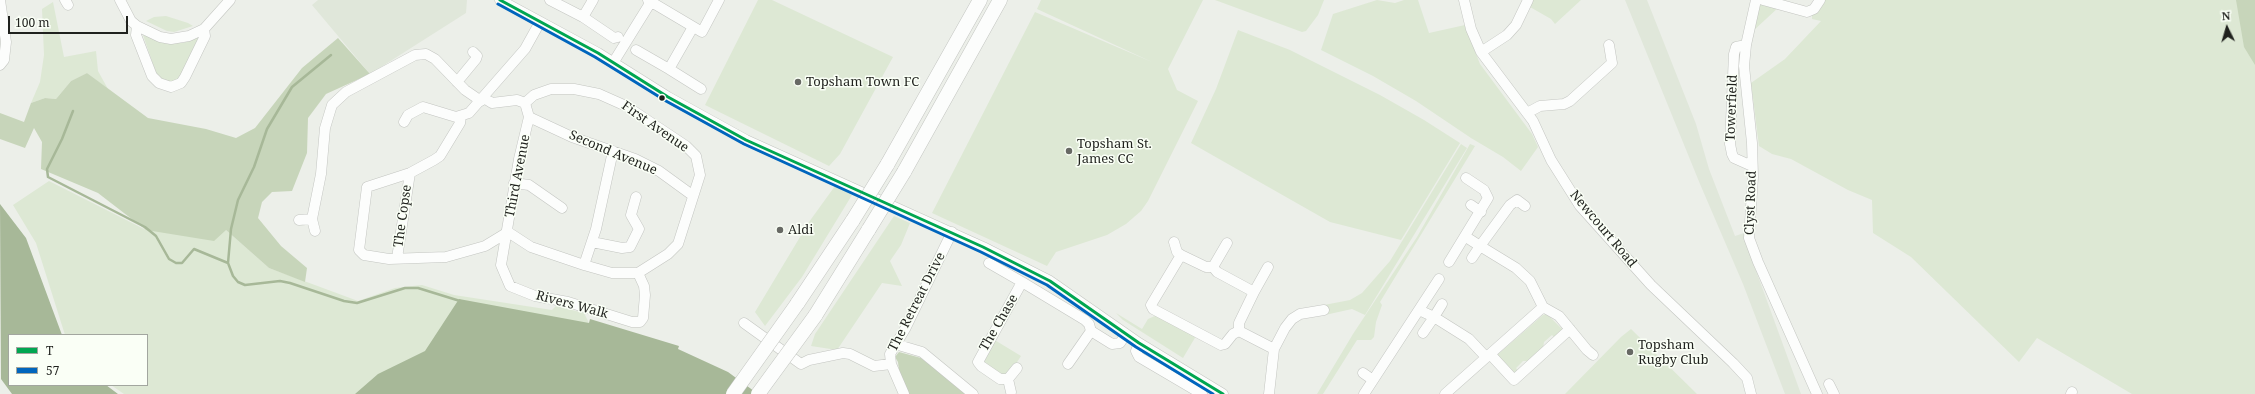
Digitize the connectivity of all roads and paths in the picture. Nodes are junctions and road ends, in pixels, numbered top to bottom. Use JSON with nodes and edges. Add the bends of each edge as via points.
{"nodes":[{"id":1,"x":0,"y":0,"type":"edge"},
{"id":2,"x":120,"y":0,"type":"edge"},
{"id":3,"x":230,"y":0,"type":"edge"},
{"id":4,"x":500,"y":0,"type":"edge"},
{"id":5,"x":550,"y":0,"type":"edge"},
{"id":6,"x":593,"y":0,"type":"edge"},
{"id":7,"x":719,"y":0,"type":"edge"},
{"id":8,"x":980,"y":0,"type":"edge"},
{"id":9,"x":1000,"y":0,"type":"edge"},
{"id":10,"x":1464,"y":0,"type":"edge"},
{"id":11,"x":1756,"y":0,"type":"edge"},
{"id":12,"x":1763,"y":0,"type":"edge"},
{"id":13,"x":1820,"y":0,"type":"edge"},
{"id":14,"x":651,"y":1,"type":"edge"},
{"id":15,"x":1528,"y":7,"type":"edge"},
{"id":16,"x":583,"y":17,"type":"junction"},
{"id":17,"x":540,"y":22,"type":"junction"},
{"id":18,"x":137,"y":26,"type":"junction"},
{"id":19,"x":693,"y":27,"type":"junction"},
{"id":20,"x":204,"y":29,"type":"junction"},
{"id":21,"x":2,"y":37,"type":"edge"},
{"id":22,"x":618,"y":37,"type":"dead end"},
{"id":23,"x":1609,"y":45,"type":"dead end"},
{"id":24,"x":1746,"y":45,"type":"junction"},
{"id":25,"x":636,"y":50,"type":"dead end"},
{"id":26,"x":473,"y":52,"type":"dead end"},
{"id":27,"x":1481,"y":52,"type":"junction"},
{"id":28,"x":613,"y":63,"type":"junction"},
{"id":29,"x":0,"y":65,"type":"edge"},
{"id":30,"x":669,"y":69,"type":"junction"},
{"id":31,"x":457,"y":82,"type":"junction"},
{"id":32,"x":701,"y":89,"type":"dead end"},
{"id":33,"x":482,"y":100,"type":"junction"},
{"id":34,"x":525,"y":103,"type":"junction"},
{"id":35,"x":1527,"y":112,"type":"junction"},
{"id":36,"x":460,"y":117,"type":"junction"},
{"id":37,"x":530,"y":118,"type":"junction"},
{"id":38,"x":404,"y":122,"type":"dead end"},
{"id":39,"x":613,"y":151,"type":"junction"},
{"id":40,"x":1752,"y":166,"type":"junction"},
{"id":41,"x":410,"y":173,"type":"junction"},
{"id":42,"x":1466,"y":178,"type":"dead end"},
{"id":43,"x":514,"y":183,"type":"junction"},
{"id":44,"x":692,"y":195,"type":"junction"},
{"id":45,"x":636,"y":197,"type":"dead end"},
{"id":46,"x":1471,"y":205,"type":"dead end"},
{"id":47,"x":1525,"y":206,"type":"dead end"},
{"id":48,"x":562,"y":208,"type":"dead end"},
{"id":49,"x":1481,"y":212,"type":"junction"},
{"id":50,"x":312,"y":219,"type":"junction"},
{"id":51,"x":299,"y":220,"type":"dead end"},
{"id":52,"x":315,"y":231,"type":"dead end"},
{"id":53,"x":508,"y":232,"type":"junction"},
{"id":54,"x":952,"y":232,"type":"junction"},
{"id":55,"x":1466,"y":237,"type":"junction"},
{"id":56,"x":592,"y":242,"type":"junction"},
{"id":57,"x":1174,"y":242,"type":"dead end"},
{"id":58,"x":1227,"y":243,"type":"dead end"},
{"id":59,"x":1480,"y":246,"type":"junction"},
{"id":60,"x":1181,"y":255,"type":"junction"},
{"id":61,"x":397,"y":258,"type":"junction"},
{"id":62,"x":1472,"y":258,"type":"dead end"},
{"id":63,"x":1449,"y":262,"type":"dead end"},
{"id":64,"x":989,"y":263,"type":"dead end"},
{"id":65,"x":584,"y":265,"type":"junction"},
{"id":66,"x":1213,"y":267,"type":"junction"},
{"id":67,"x":1268,"y":267,"type":"dead end"},
{"id":68,"x":638,"y":273,"type":"junction"},
{"id":69,"x":1439,"y":279,"type":"dead end"},
{"id":70,"x":1022,"y":282,"type":"junction"},
{"id":71,"x":1254,"y":292,"type":"junction"},
{"id":72,"x":1442,"y":304,"type":"dead end"},
{"id":73,"x":1543,"y":307,"type":"junction"},
{"id":74,"x":1324,"y":310,"type":"dead end"},
{"id":75,"x":1419,"y":310,"type":"junction"},
{"id":76,"x":1434,"y":317,"type":"junction"},
{"id":77,"x":744,"y":323,"type":"dead end"},
{"id":78,"x":1570,"y":329,"type":"junction"},
{"id":79,"x":1091,"y":331,"type":"junction"},
{"id":80,"x":1239,"y":331,"type":"junction"},
{"id":81,"x":1423,"y":333,"type":"dead end"},
{"id":82,"x":1126,"y":334,"type":"junction"},
{"id":83,"x":1139,"y":342,"type":"junction"},
{"id":84,"x":896,"y":344,"type":"junction"},
{"id":85,"x":1274,"y":349,"type":"junction"},
{"id":86,"x":1593,"y":354,"type":"dead end"},
{"id":87,"x":1488,"y":356,"type":"junction"},
{"id":88,"x":891,"y":364,"type":"junction"},
{"id":89,"x":1068,"y":364,"type":"dead end"},
{"id":90,"x":1017,"y":368,"type":"dead end"},
{"id":91,"x":1363,"y":373,"type":"dead end"},
{"id":92,"x":1008,"y":379,"type":"junction"},
{"id":93,"x":1374,"y":380,"type":"junction"},
{"id":94,"x":1829,"y":384,"type":"dead end"},
{"id":95,"x":1010,"y":392,"type":"dead end"},
{"id":96,"x":733,"y":394,"type":"edge"},
{"id":97,"x":758,"y":394,"type":"edge"},
{"id":98,"x":904,"y":394,"type":"edge"},
{"id":99,"x":973,"y":394,"type":"edge"},
{"id":100,"x":1202,"y":394,"type":"edge"},
{"id":101,"x":1223,"y":394,"type":"edge"},
{"id":102,"x":1269,"y":394,"type":"edge"},
{"id":103,"x":1364,"y":394,"type":"edge"},
{"id":104,"x":1445,"y":394,"type":"edge"},
{"id":105,"x":1751,"y":394,"type":"edge"},
{"id":106,"x":1817,"y":394,"type":"edge"},
{"id":107,"x":1834,"y":394,"type":"edge"}],
"edges":[{"from":1,"to":21,"type":"street"},
{"from":2,"to":18,"type":"street"},
{"from":3,"to":20,"type":"street"},
{"from":4,"to":17,"type":"street"},
{"from":5,"to":16,"type":"street"},
{"from":6,"to":16,"type":"street"},
{"from":7,"to":19,"type":"street","via":[[702,32]]},
{"from":8,"to":96,"type":"highway","bridge":true,"via":[[854,220]]},
{"from":9,"to":97,"type":"highway","bridge":true,"via":[[904,172],[816,316]]},
{"from":10,"to":27,"type":"street","name":"Newcourt Road","via":[[1471,29]]},
{"from":11,"to":24,"type":"street","name":"Clyst Road"},
{"from":12,"to":13,"type":"street","via":[[1807,12],[1818,6]]},
{"from":14,"to":19,"type":"street"},
{"from":14,"to":28,"type":"street"},
{"from":15,"to":27,"type":"street","via":[[1507,35]]},
{"from":16,"to":22,"type":"street","via":[[614,38]]},
{"from":17,"to":28,"type":"street"},
{"from":17,"to":33,"type":"street","via":[[525,49]]},
{"from":18,"to":20,"type":"street","via":[[160,37],[171,39],[189,36]]},
{"from":18,"to":20,"type":"street","via":[[136,35],[152,76],[159,83],[170,87],[181,83],[185,77],[205,36]]},
{"from":19,"to":30,"type":"street"},
{"from":21,"to":29,"type":"street","via":[[6,42],[4,60]]},
{"from":23,"to":35,"type":"street","via":[[1612,63],[1570,101],[1540,106]]},
{"from":24,"to":40,"type":"street","name":"Clyst Road","via":[[1744,66],[1751,125]]},
{"from":24,"to":40,"type":"street","name":"Towerfield","via":[[1736,47],[1734,54],[1730,144],[1734,158]]},
{"from":25,"to":30,"type":"street"},
{"from":26,"to":31,"type":"street","via":[[476,60]]},
{"from":27,"to":35,"type":"street","name":"Newcourt Road"},
{"from":28,"to":54,"type":"street","via":[[746,140]]},
{"from":30,"to":32,"type":"street"},
{"from":31,"to":33,"type":"street"},
{"from":31,"to":50,"type":"street","via":[[435,59],[421,54],[346,92],[337,100],[329,112],[325,128],[321,174]]},
{"from":33,"to":34,"type":"street","via":[[492,103],[517,100]]},
{"from":33,"to":36,"type":"street","via":[[469,113]]},
{"from":34,"to":37,"type":"street","name":"Third Avenue"},
{"from":34,"to":44,"type":"street","name":"First Avenue","via":[[543,91],[562,88],[588,91],[619,102],[676,139],[696,156],[700,175]]},
{"from":35,"to":105,"type":"street","name":"Newcourt Road","via":[[1557,171],[1580,206],[1651,285],[1747,378]]},
{"from":36,"to":38,"type":"street","via":[[423,107],[408,115]]},
{"from":36,"to":41,"type":"street","via":[[460,123],[440,156]]},
{"from":37,"to":39,"type":"street","name":"Second Avenue"},
{"from":37,"to":43,"type":"street","name":"Third Avenue"},
{"from":39,"to":44,"type":"street","name":"Second Avenue","via":[[659,171]]},
{"from":39,"to":56,"type":"street"},
{"from":40,"to":106,"type":"street","name":"Clyst Road","via":[[1749,238]]},
{"from":41,"to":61,"type":"street","name":"The Copse"},
{"from":41,"to":61,"type":"street","via":[[370,184],[367,188],[358,250],[364,255]]},
{"from":42,"to":49,"type":"street","via":[[1488,193],[1487,202]]},
{"from":43,"to":48,"type":"street","via":[[529,185]]},
{"from":43,"to":53,"type":"street","name":"Third Avenue"},
{"from":44,"to":68,"type":"street","name":"First Avenue","via":[[683,234],[678,244],[668,254]]},
{"from":45,"to":56,"type":"street","via":[[631,215],[639,229],[630,247],[622,248]]},
{"from":46,"to":49,"type":"street"},
{"from":47,"to":59,"type":"street","via":[[1517,200],[1510,205]]},
{"from":49,"to":55,"type":"street"},
{"from":50,"to":51,"type":"street"},
{"from":50,"to":52,"type":"street"},
{"from":53,"to":61,"type":"street","via":[[485,246],[464,253],[429,259]]},
{"from":53,"to":65,"type":"street","name":"Third Avenue","via":[[531,247]]},
{"from":53,"to":68,"type":"street","name":"Rivers Walk","via":[[501,264],[510,286],[535,296],[568,302],[632,322],[640,322],[643,318],[645,295]]},
{"from":54,"to":82,"type":"street","via":[[1050,282]]},
{"from":54,"to":84,"type":"street","name":"The Retreat Drive"},
{"from":55,"to":59,"type":"street"},
{"from":55,"to":63,"type":"street"},
{"from":56,"to":65,"type":"street"},
{"from":57,"to":60,"type":"street","via":[[1177,252]]},
{"from":58,"to":66,"type":"street"},
{"from":59,"to":62,"type":"street"},
{"from":59,"to":73,"type":"street","via":[[1516,268],[1530,281]]},
{"from":60,"to":66,"type":"street","via":[[1206,267]]},
{"from":60,"to":80,"type":"street","via":[[1151,305],[1153,309],[1221,345]]},
{"from":64,"to":70,"type":"street","name":"The Chase"},
{"from":65,"to":68,"type":"street","name":"Third Avenue","via":[[612,273]]},
{"from":66,"to":71,"type":"street","via":[[1217,272]]},
{"from":67,"to":71,"type":"street"},
{"from":69,"to":75,"type":"street"},
{"from":70,"to":79,"type":"street","name":"The Chase","via":[[1085,320]]},
{"from":70,"to":92,"type":"street","name":"The Chase","via":[[978,362],[1000,379]]},
{"from":71,"to":80,"type":"street","via":[[1239,323]]},
{"from":72,"to":76,"type":"street"},
{"from":73,"to":78,"type":"street","via":[[1559,316]]},
{"from":73,"to":87,"type":"street"},
{"from":74,"to":85,"type":"street","via":[[1300,314],[1292,319]]},
{"from":75,"to":76,"type":"street"},
{"from":75,"to":93,"type":"street"},
{"from":76,"to":81,"type":"street"},
{"from":76,"to":87,"type":"street","via":[[1470,339]]},
{"from":77,"to":88,"type":"street","via":[[801,364],[843,353],[874,366]]},
{"from":78,"to":86,"type":"street"},
{"from":78,"to":87,"type":"street","via":[[1514,380]]},
{"from":79,"to":82,"type":"street","name":"The Chase","via":[[1114,344],[1120,343]]},
{"from":79,"to":89,"type":"street"},
{"from":80,"to":85,"type":"street"},
{"from":82,"to":83,"type":"street"},
{"from":83,"to":100,"type":"street","via":[[1136,351],[1139,357]]},
{"from":83,"to":101,"type":"street"},
{"from":84,"to":88,"type":"street","name":"The Retreat Drive","via":[[890,354]]},
{"from":84,"to":99,"type":"street","via":[[922,352]]},
{"from":85,"to":102,"type":"street"},
{"from":87,"to":104,"type":"street"},
{"from":88,"to":98,"type":"street","name":"The Retreat Drive"},
{"from":90,"to":92,"type":"street"},
{"from":91,"to":93,"type":"street"},
{"from":92,"to":95,"type":"street"},
{"from":93,"to":103,"type":"street"},
{"from":94,"to":107,"type":"street"}]}
